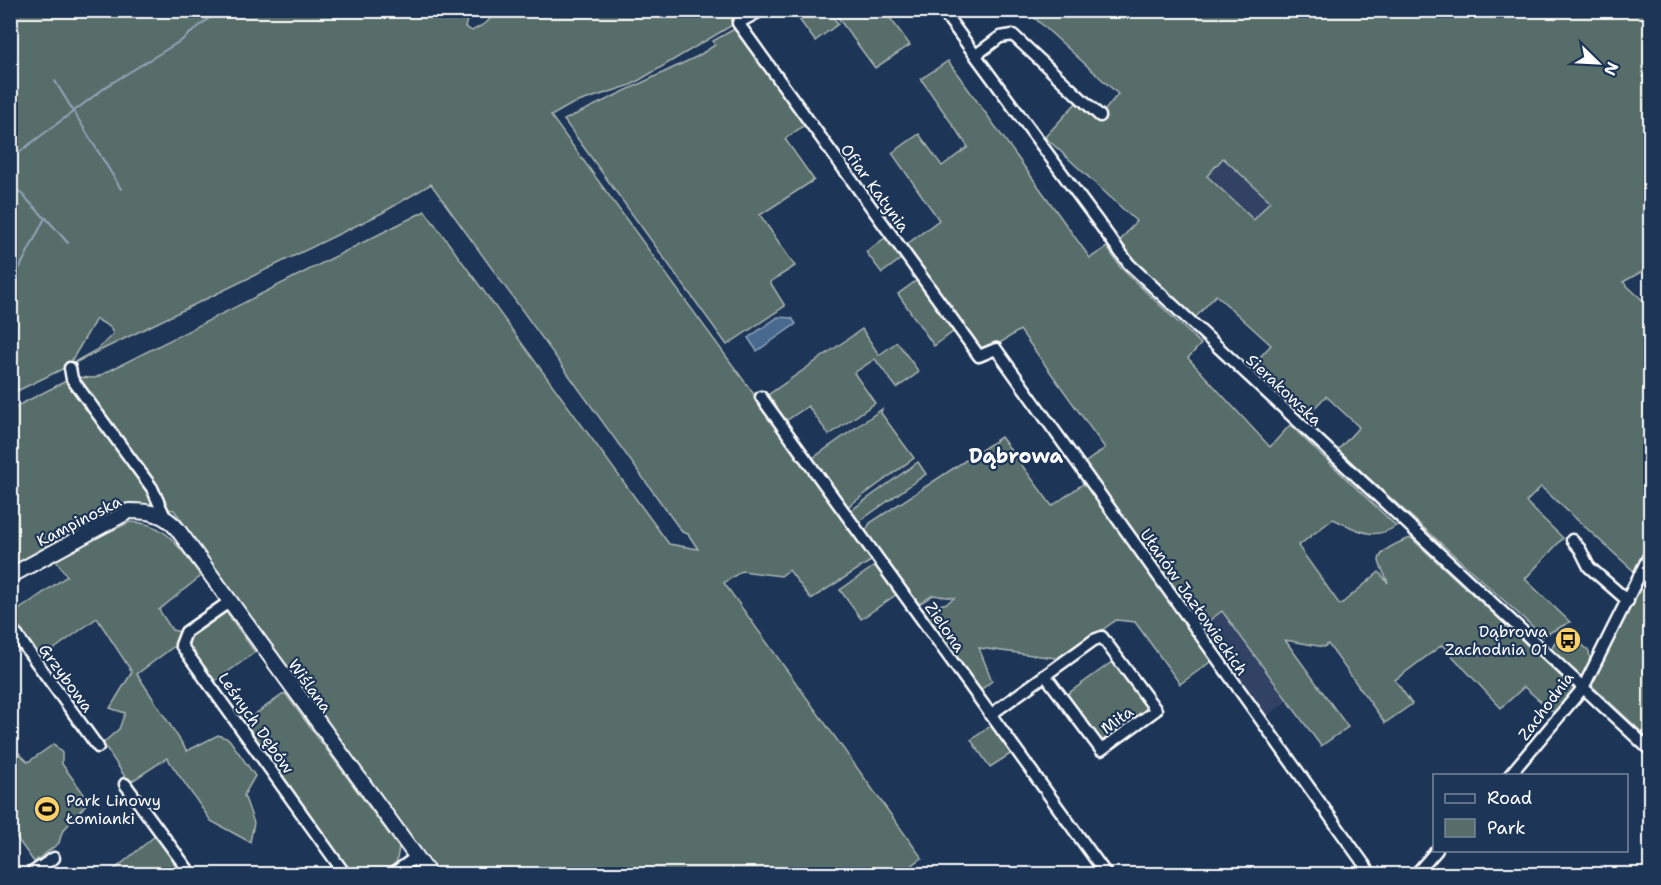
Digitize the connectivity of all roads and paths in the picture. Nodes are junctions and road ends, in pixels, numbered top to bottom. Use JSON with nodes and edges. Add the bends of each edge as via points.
{"nodes":[{"id":1,"x":762,"y":10,"type":"edge"},
{"id":2,"x":942,"y":10,"type":"edge"},
{"id":3,"x":975,"y":56,"type":"junction"},
{"id":4,"x":1100,"y":116,"type":"dead end"},
{"id":5,"x":993,"y":349,"type":"joint"},
{"id":6,"x":70,"y":368,"type":"dead end"},
{"id":7,"x":761,"y":398,"type":"dead end"},
{"id":8,"x":165,"y":517,"type":"junction"},
{"id":9,"x":1572,"y":540,"type":"dead end"},
{"id":10,"x":1650,"y":554,"type":"edge"},
{"id":11,"x":10,"y":576,"type":"edge"},
{"id":12,"x":1628,"y":601,"type":"junction"},
{"id":13,"x":230,"y":602,"type":"junction"},
{"id":14,"x":10,"y":626,"type":"edge"},
{"id":15,"x":1045,"y":675,"type":"junction"},
{"id":16,"x":1583,"y":688,"type":"junction"},
{"id":17,"x":990,"y":715,"type":"junction"},
{"id":18,"x":98,"y":747,"type":"dead end"},
{"id":19,"x":1650,"y":750,"type":"edge"},
{"id":20,"x":1511,"y":774,"type":"edge"},
{"id":21,"x":125,"y":784,"type":"dead end"},
{"id":22,"x":1435,"y":852,"type":"edge"},
{"id":23,"x":416,"y":857,"type":"junction"},
{"id":24,"x":54,"y":858,"type":"dead end"},
{"id":25,"x":32,"y":874,"type":"edge"},
{"id":26,"x":191,"y":874,"type":"edge"},
{"id":27,"x":345,"y":874,"type":"edge"},
{"id":28,"x":392,"y":874,"type":"edge"},
{"id":29,"x":429,"y":874,"type":"edge"},
{"id":30,"x":1106,"y":874,"type":"edge"},
{"id":31,"x":1371,"y":874,"type":"edge"},
{"id":32,"x":1416,"y":874,"type":"edge"}],
"edges":[{"from":1,"to":5,"type":"street","name":"Ofiar Katynia","via":[[738,23],[979,356]]},
{"from":2,"to":3,"type":"street","name":"Sierakowska"},
{"from":3,"to":4,"type":"street","via":[[1000,37],[1013,35]]},
{"from":3,"to":16,"type":"street","name":"Sierakowska","via":[[1129,264]]},
{"from":5,"to":31,"type":"street","name":"Ułanów Jazłowieckich"},
{"from":6,"to":8,"type":"street","via":[[72,380],[152,488]]},
{"from":7,"to":17,"type":"street","name":"Zielona"},
{"from":8,"to":11,"type":"main road","name":"Kampinoska","via":[[129,511]]},
{"from":8,"to":13,"type":"main road","name":"Wiślana"},
{"from":9,"to":12,"type":"street","via":[[1589,567]]},
{"from":10,"to":12,"type":"street","name":"Zachodnia"},
{"from":12,"to":16,"type":"street","name":"Zachodnia"},
{"from":13,"to":23,"type":"main road","name":"Wiślana"},
{"from":13,"to":27,"type":"street","name":"Leśnych Dębów","via":[[186,632],[182,645]]},
{"from":14,"to":18,"type":"street","name":"Grzybowa"},
{"from":15,"to":15,"type":"street","name":"Miła","via":[[1102,637],[1156,710],[1101,750]]},
{"from":15,"to":17,"type":"street","name":"Miła"},
{"from":16,"to":19,"type":"street","name":"Sierakowska"},
{"from":16,"to":20,"type":"street","name":"Zachodnia"},
{"from":17,"to":30,"type":"street","name":"Zielona"},
{"from":21,"to":26,"type":"street"},
{"from":22,"to":32,"type":"street"},
{"from":23,"to":28,"type":"street"},
{"from":23,"to":29,"type":"main road","name":"Wiślana"},
{"from":24,"to":25,"type":"street"}]}
